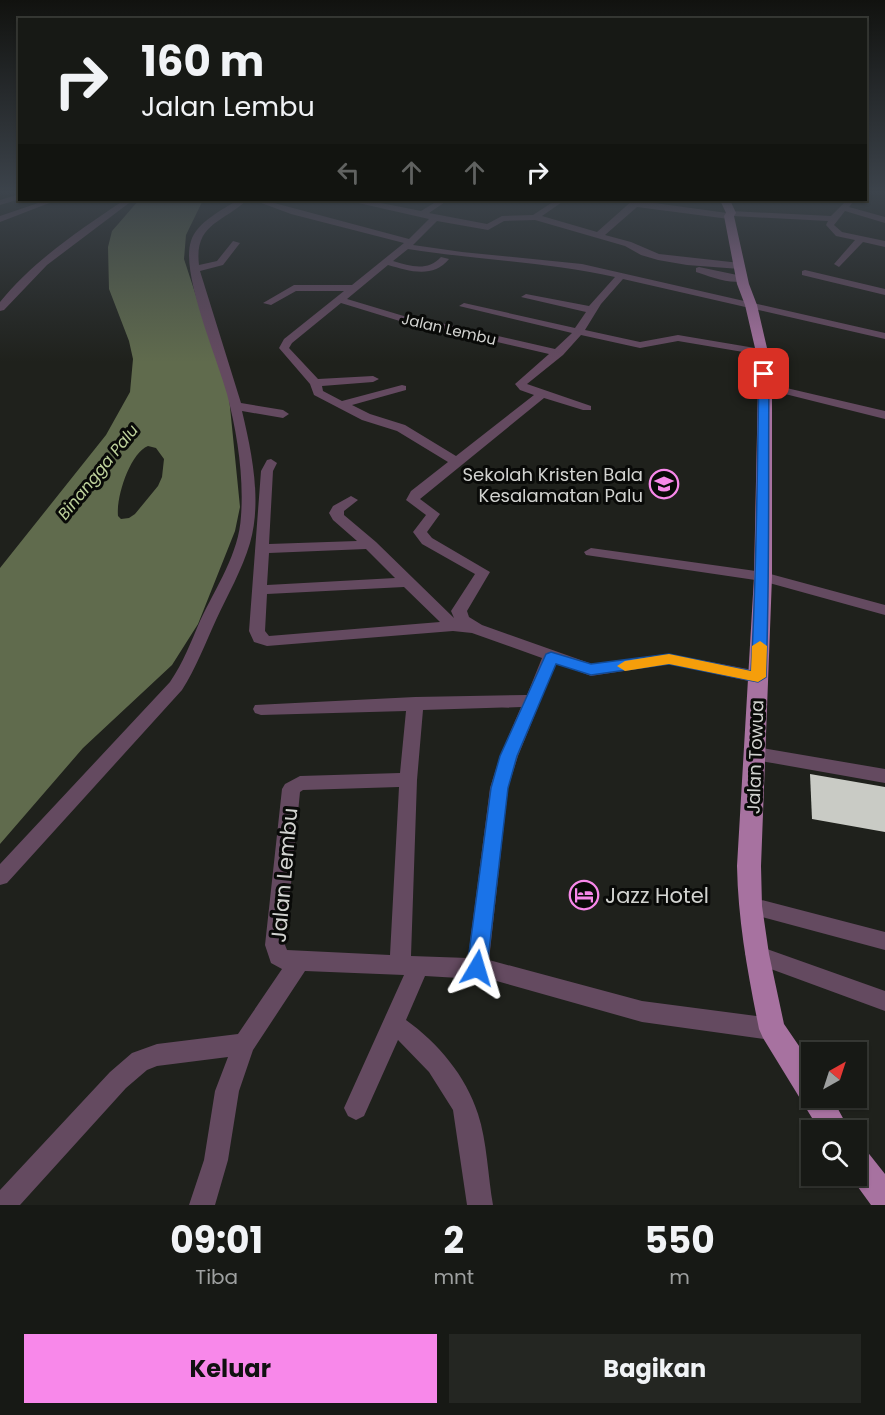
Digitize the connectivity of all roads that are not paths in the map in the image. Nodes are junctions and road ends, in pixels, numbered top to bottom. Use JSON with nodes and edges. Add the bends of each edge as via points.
{"nodes":[{"id":1,"x":64,"y":249,"type":"edge"},
{"id":2,"x":194,"y":249,"type":"edge"},
{"id":3,"x":231,"y":249,"type":"edge"},
{"id":4,"x":401,"y":249,"type":"edge"},
{"id":5,"x":428,"y":249,"type":"edge"},
{"id":6,"x":638,"y":249,"type":"edge"},
{"id":7,"x":736,"y":249,"type":"edge"},
{"id":8,"x":852,"y":249,"type":"edge"},
{"id":9,"x":444,"y":259,"type":"dead end"},
{"id":10,"x":385,"y":262,"type":"junction"},
{"id":11,"x":838,"y":264,"type":"dead end"},
{"id":12,"x":196,"y":269,"type":"junction"},
{"id":13,"x":699,"y":270,"type":"dead end"},
{"id":14,"x":741,"y":272,"type":"junction"},
{"id":15,"x":805,"y":273,"type":"dead end"},
{"id":16,"x":622,"y":275,"type":"junction"},
{"id":17,"x":355,"y":288,"type":"junction"},
{"id":18,"x":885,"y":292,"type":"edge"},
{"id":19,"x":526,"y":297,"type":"dead end"},
{"id":20,"x":340,"y":300,"type":"junction"},
{"id":21,"x":268,"y":303,"type":"dead end"},
{"id":22,"x":751,"y":305,"type":"junction"},
{"id":23,"x":464,"y":306,"type":"dead end"},
{"id":24,"x":0,"y":308,"type":"edge"},
{"id":25,"x":592,"y":310,"type":"junction"},
{"id":26,"x":580,"y":332,"type":"junction"},
{"id":27,"x":885,"y":336,"type":"edge"},
{"id":28,"x":761,"y":352,"type":"junction"},
{"id":29,"x":559,"y":353,"type":"junction"},
{"id":30,"x":373,"y":379,"type":"dead end"},
{"id":31,"x":315,"y":383,"type":"junction"},
{"id":32,"x":765,"y":386,"type":"junction"},
{"id":33,"x":402,"y":388,"type":"dead end"},
{"id":34,"x":542,"y":394,"type":"junction"},
{"id":35,"x":340,"y":405,"type":"junction"},
{"id":36,"x":235,"y":406,"type":"junction"},
{"id":37,"x":587,"y":408,"type":"dead end"},
{"id":38,"x":283,"y":414,"type":"dead end"},
{"id":39,"x":885,"y":415,"type":"edge"},
{"id":40,"x":456,"y":462,"type":"junction"},
{"id":41,"x":271,"y":464,"type":"dead end"},
{"id":42,"x":351,"y":500,"type":"dead end"},
{"id":43,"x":370,"y":544,"type":"junction"},
{"id":44,"x":262,"y":549,"type":"junction"},
{"id":45,"x":591,"y":552,"type":"dead end"},
{"id":46,"x":763,"y":577,"type":"junction"},
{"id":47,"x":406,"y":582,"type":"junction"},
{"id":48,"x":260,"y":590,"type":"junction"},
{"id":49,"x":885,"y":610,"type":"edge"},
{"id":50,"x":453,"y":626,"type":"junction"},
{"id":51,"x":477,"y":629,"type":"junction"},
{"id":52,"x":551,"y":657,"type":"junction"},
{"id":53,"x":758,"y":677,"type":"junction"},
{"id":54,"x":532,"y":701,"type":"junction"},
{"id":55,"x":415,"y":703,"type":"junction"},
{"id":56,"x":261,"y":709,"type":"dead end"},
{"id":57,"x":756,"y":754,"type":"junction"},
{"id":58,"x":885,"y":776,"type":"edge"},
{"id":59,"x":408,"y":780,"type":"junction"},
{"id":60,"x":0,"y":877,"type":"edge"},
{"id":61,"x":750,"y":906,"type":"junction"},
{"id":62,"x":885,"y":941,"type":"edge"},
{"id":63,"x":756,"y":954,"type":"junction"},
{"id":64,"x":298,"y":963,"type":"junction"},
{"id":65,"x":409,"y":965,"type":"junction"},
{"id":66,"x":477,"y":968,"type":"junction"},
{"id":67,"x":885,"y":1001,"type":"edge"},
{"id":68,"x":394,"y":1023,"type":"junction"},
{"id":69,"x":772,"y":1029,"type":"junction"},
{"id":70,"x":244,"y":1044,"type":"junction"},
{"id":71,"x":801,"y":1074,"type":"edge"},
{"id":72,"x":356,"y":1108,"type":"dead end"},
{"id":73,"x":867,"y":1174,"type":"edge"},
{"id":74,"x":885,"y":1198,"type":"edge"},
{"id":75,"x":3,"y":1205,"type":"edge"},
{"id":76,"x":202,"y":1205,"type":"edge"},
{"id":77,"x":480,"y":1205,"type":"edge"}],
"edges":[{"from":1,"to":24,"type":"street"},
{"from":2,"to":12,"type":"street"},
{"from":3,"to":12,"type":"street","via":[[220,263]]},
{"from":4,"to":10,"type":"street"},
{"from":5,"to":16,"type":"street","via":[[528,258]]},
{"from":6,"to":14,"type":"street","via":[[665,259]]},
{"from":7,"to":14,"type":"main road","name":"Jalan Towua"},
{"from":8,"to":11,"type":"street"},
{"from":9,"to":10,"type":"street","via":[[436,268],[424,270]]},
{"from":10,"to":17,"type":"street"},
{"from":12,"to":36,"type":"street"},
{"from":13,"to":14,"type":"street","via":[[719,276]]},
{"from":14,"to":22,"type":"main road","name":"Jalan Towua"},
{"from":15,"to":18,"type":"street"},
{"from":16,"to":22,"type":"street"},
{"from":16,"to":25,"type":"street"},
{"from":17,"to":20,"type":"street"},
{"from":17,"to":21,"type":"street","via":[[294,288]]},
{"from":19,"to":25,"type":"street"},
{"from":20,"to":29,"type":"street","name":"Jalan Lembu","via":[[416,323]]},
{"from":20,"to":31,"type":"street","via":[[285,344],[288,354]]},
{"from":22,"to":27,"type":"street"},
{"from":22,"to":28,"type":"main road","name":"Jalan Towua"},
{"from":23,"to":26,"type":"street","name":"Jalan Lembu"},
{"from":25,"to":26,"type":"street"},
{"from":26,"to":28,"type":"street","name":"Jalan Lembu","via":[[640,345],[678,338]]},
{"from":26,"to":29,"type":"street"},
{"from":28,"to":32,"type":"main road","name":"Jalan Towua"},
{"from":29,"to":34,"type":"street","via":[[520,384]]},
{"from":30,"to":31,"type":"street"},
{"from":31,"to":35,"type":"street","via":[[318,393]]},
{"from":32,"to":39,"type":"street"},
{"from":32,"to":46,"type":"main road","name":"Jalan Towua"},
{"from":33,"to":35,"type":"street"},
{"from":34,"to":37,"type":"street"},
{"from":34,"to":40,"type":"street"},
{"from":35,"to":40,"type":"street","via":[[401,428]]},
{"from":36,"to":38,"type":"street"},
{"from":36,"to":60,"type":"street","via":[[246,475],[248,520],[237,563],[192,662],[166,700]]},
{"from":40,"to":51,"type":"street","via":[[413,500],[433,514],[420,532],[427,541],[483,572],[459,611],[462,620]]},
{"from":41,"to":44,"type":"street","via":[[267,471]]},
{"from":42,"to":43,"type":"street","via":[[338,508],[336,515]]},
{"from":43,"to":44,"type":"street"},
{"from":43,"to":47,"type":"street"},
{"from":44,"to":48,"type":"street"},
{"from":45,"to":46,"type":"street"},
{"from":46,"to":49,"type":"street"},
{"from":46,"to":53,"type":"main road","name":"Jalan Towua"},
{"from":47,"to":48,"type":"street"},
{"from":47,"to":50,"type":"street"},
{"from":48,"to":50,"type":"street","via":[[257,631],[267,641]]},
{"from":50,"to":51,"type":"street"},
{"from":51,"to":52,"type":"street"},
{"from":52,"to":53,"type":"street","via":[[591,670],[669,659]]},
{"from":52,"to":54,"type":"street"},
{"from":53,"to":57,"type":"main road","name":"Jalan Towua"},
{"from":54,"to":55,"type":"street"},
{"from":54,"to":66,"type":"street","via":[[499,788]]},
{"from":55,"to":56,"type":"street"},
{"from":55,"to":59,"type":"street"},
{"from":57,"to":58,"type":"street"},
{"from":57,"to":61,"type":"main road","name":"Jalan Towua"},
{"from":59,"to":64,"type":"street","name":"Jalan Lembu","via":[[300,783],[291,789],[275,945],[278,956]]},
{"from":59,"to":65,"type":"street"},
{"from":61,"to":62,"type":"street"},
{"from":61,"to":63,"type":"main road","name":"Jalan Towua"},
{"from":63,"to":67,"type":"street"},
{"from":63,"to":69,"type":"main road","name":"Jalan Towua"},
{"from":64,"to":65,"type":"street","name":"Jalan Lembu"},
{"from":64,"to":70,"type":"street"},
{"from":65,"to":66,"type":"street","name":"Jalan Lembu"},
{"from":65,"to":68,"type":"street"},
{"from":66,"to":69,"type":"street","name":"Jalan Lembu","via":[[506,972],[648,1013]]},
{"from":68,"to":72,"type":"street"},
{"from":68,"to":77,"type":"street","via":[[435,1059],[462,1103]]},
{"from":69,"to":71,"type":"main road","name":"Jalan Towua"},
{"from":70,"to":75,"type":"street","via":[[140,1060]]},
{"from":70,"to":76,"type":"street","via":[[227,1090],[216,1160]]},
{"from":73,"to":74,"type":"main road"}]}
